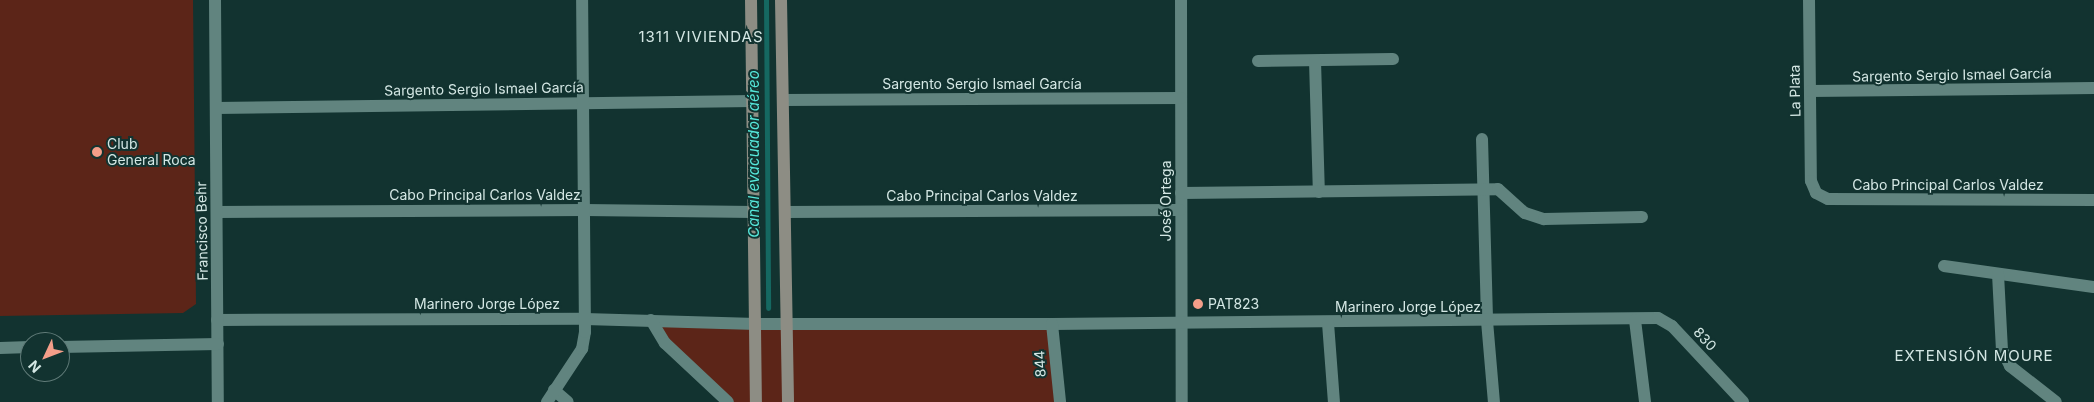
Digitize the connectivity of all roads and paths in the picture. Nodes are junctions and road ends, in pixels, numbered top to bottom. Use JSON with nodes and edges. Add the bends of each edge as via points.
{"nodes":[{"id":1,"x":214,"y":0,"type":"edge"},
{"id":2,"x":582,"y":0,"type":"edge"},
{"id":3,"x":751,"y":0,"type":"edge"},
{"id":4,"x":781,"y":0,"type":"edge"},
{"id":5,"x":1180,"y":0,"type":"edge"},
{"id":6,"x":1809,"y":0,"type":"edge"},
{"id":7,"x":1393,"y":59,"type":"dead end"},
{"id":8,"x":1258,"y":61,"type":"dead end"},
{"id":9,"x":1315,"y":61,"type":"junction"},
{"id":10,"x":2094,"y":88,"type":"edge"},
{"id":11,"x":1810,"y":91,"type":"junction"},
{"id":12,"x":1182,"y":98,"type":"junction"},
{"id":13,"x":783,"y":100,"type":"junction"},
{"id":14,"x":753,"y":101,"type":"junction"},
{"id":15,"x":583,"y":103,"type":"junction"},
{"id":16,"x":216,"y":108,"type":"junction"},
{"id":17,"x":1482,"y":139,"type":"dead end"},
{"id":18,"x":1811,"y":181,"type":"joint"},
{"id":19,"x":1483,"y":190,"type":"junction"},
{"id":20,"x":1181,"y":192,"type":"junction"},
{"id":21,"x":1319,"y":192,"type":"junction"},
{"id":22,"x":2094,"y":200,"type":"edge"},
{"id":23,"x":584,"y":210,"type":"junction"},
{"id":24,"x":1180,"y":210,"type":"junction"},
{"id":25,"x":216,"y":212,"type":"junction"},
{"id":26,"x":754,"y":212,"type":"junction"},
{"id":27,"x":785,"y":212,"type":"junction"},
{"id":28,"x":1642,"y":217,"type":"dead end"},
{"id":29,"x":1944,"y":266,"type":"dead end"},
{"id":30,"x":1998,"y":274,"type":"junction"},
{"id":31,"x":2094,"y":287,"type":"edge"},
{"id":32,"x":585,"y":319,"type":"junction"},
{"id":33,"x":218,"y":320,"type":"junction"},
{"id":34,"x":651,"y":320,"type":"junction"},
{"id":35,"x":1635,"y":320,"type":"junction"},
{"id":36,"x":1182,"y":321,"type":"junction"},
{"id":37,"x":1487,"y":321,"type":"junction"},
{"id":38,"x":1328,"y":322,"type":"junction"},
{"id":39,"x":786,"y":323,"type":"junction"},
{"id":40,"x":756,"y":324,"type":"junction"},
{"id":41,"x":1052,"y":324,"type":"junction"},
{"id":42,"x":218,"y":344,"type":"junction"},
{"id":43,"x":20,"y":347,"type":"edge"},
{"id":44,"x":70,"y":347,"type":"edge"},
{"id":45,"x":0,"y":348,"type":"edge"},
{"id":46,"x":554,"y":390,"type":"junction"},
{"id":47,"x":218,"y":402,"type":"edge"},
{"id":48,"x":547,"y":402,"type":"edge"},
{"id":49,"x":568,"y":402,"type":"edge"},
{"id":50,"x":728,"y":402,"type":"edge"},
{"id":51,"x":756,"y":402,"type":"edge"},
{"id":52,"x":788,"y":402,"type":"edge"},
{"id":53,"x":1060,"y":402,"type":"edge"},
{"id":54,"x":1182,"y":402,"type":"edge"},
{"id":55,"x":1334,"y":402,"type":"edge"},
{"id":56,"x":1494,"y":402,"type":"edge"},
{"id":57,"x":1645,"y":402,"type":"edge"},
{"id":58,"x":1743,"y":402,"type":"edge"},
{"id":59,"x":2056,"y":402,"type":"edge"}],
"edges":[{"from":1,"to":16,"type":"street","name":"Francisco Behr"},
{"from":2,"to":15,"type":"street"},
{"from":3,"to":14,"type":"main road"},
{"from":4,"to":13,"type":"main road"},
{"from":5,"to":12,"type":"street","name":"José Ortega"},
{"from":6,"to":11,"type":"street","name":"La Plata"},
{"from":7,"to":9,"type":"street"},
{"from":8,"to":9,"type":"street"},
{"from":9,"to":21,"type":"street"},
{"from":10,"to":11,"type":"street","name":"Sargento Sergio Ismael García"},
{"from":11,"to":18,"type":"street","name":"La Plata"},
{"from":12,"to":13,"type":"street","name":"Sargento Sergio Ismael García"},
{"from":12,"to":20,"type":"street","name":"José Ortega"},
{"from":13,"to":27,"type":"main road"},
{"from":14,"to":15,"type":"street","name":"Sargento Sergio Ismael García"},
{"from":14,"to":26,"type":"main road"},
{"from":15,"to":16,"type":"street","name":"Sargento Sergio Ismael García"},
{"from":15,"to":23,"type":"street"},
{"from":16,"to":25,"type":"street","name":"Francisco Behr"},
{"from":17,"to":19,"type":"street"},
{"from":18,"to":22,"type":"street","name":"Cabo Principal Carlos Valdez","via":[[1816,193],[1828,199]]},
{"from":19,"to":21,"type":"street"},
{"from":19,"to":28,"type":"street","via":[[1498,189],[1525,212],[1544,219]]},
{"from":19,"to":37,"type":"street"},
{"from":20,"to":21,"type":"street"},
{"from":20,"to":24,"type":"street","name":"José Ortega"},
{"from":23,"to":25,"type":"street","name":"Cabo Principal Carlos Valdez"},
{"from":23,"to":26,"type":"street","name":"Cabo Principal Carlos Valdez"},
{"from":23,"to":32,"type":"street"},
{"from":24,"to":27,"type":"street","name":"Cabo Principal Carlos Valdez"},
{"from":24,"to":36,"type":"street","name":"José Ortega"},
{"from":25,"to":33,"type":"street","name":"Francisco Behr"},
{"from":26,"to":40,"type":"main road"},
{"from":27,"to":39,"type":"main road"},
{"from":29,"to":30,"type":"street"},
{"from":30,"to":31,"type":"street"},
{"from":30,"to":59,"type":"street","via":[[2002,350],[2010,366]]},
{"from":32,"to":33,"type":"street","name":"Marinero Jorge López"},
{"from":32,"to":34,"type":"street","name":"Marinero Jorge López"},
{"from":32,"to":46,"type":"street","via":[[582,349]]},
{"from":33,"to":42,"type":"street","name":"Francisco Behr"},
{"from":34,"to":40,"type":"street","name":"Marinero Jorge López"},
{"from":34,"to":50,"type":"street","via":[[665,344]]},
{"from":35,"to":37,"type":"street","name":"Marinero Jorge López"},
{"from":35,"to":57,"type":"street"},
{"from":35,"to":58,"type":"street","name":"830","via":[[1658,318],[1672,326]]},
{"from":36,"to":38,"type":"street","name":"Marinero Jorge López"},
{"from":36,"to":41,"type":"street","name":"Marinero Jorge López"},
{"from":36,"to":54,"type":"street","name":"José Ortega"},
{"from":37,"to":38,"type":"street","name":"Marinero Jorge López"},
{"from":37,"to":56,"type":"street"},
{"from":38,"to":55,"type":"street"},
{"from":39,"to":40,"type":"street","name":"Marinero Jorge López"},
{"from":39,"to":41,"type":"street","name":"Marinero Jorge López"},
{"from":39,"to":52,"type":"main road"},
{"from":40,"to":51,"type":"main road"},
{"from":41,"to":53,"type":"street","name":"844"},
{"from":42,"to":44,"type":"street"},
{"from":42,"to":47,"type":"street","name":"Francisco Behr"},
{"from":43,"to":45,"type":"street"},
{"from":46,"to":48,"type":"street"},
{"from":46,"to":49,"type":"street"}]}
